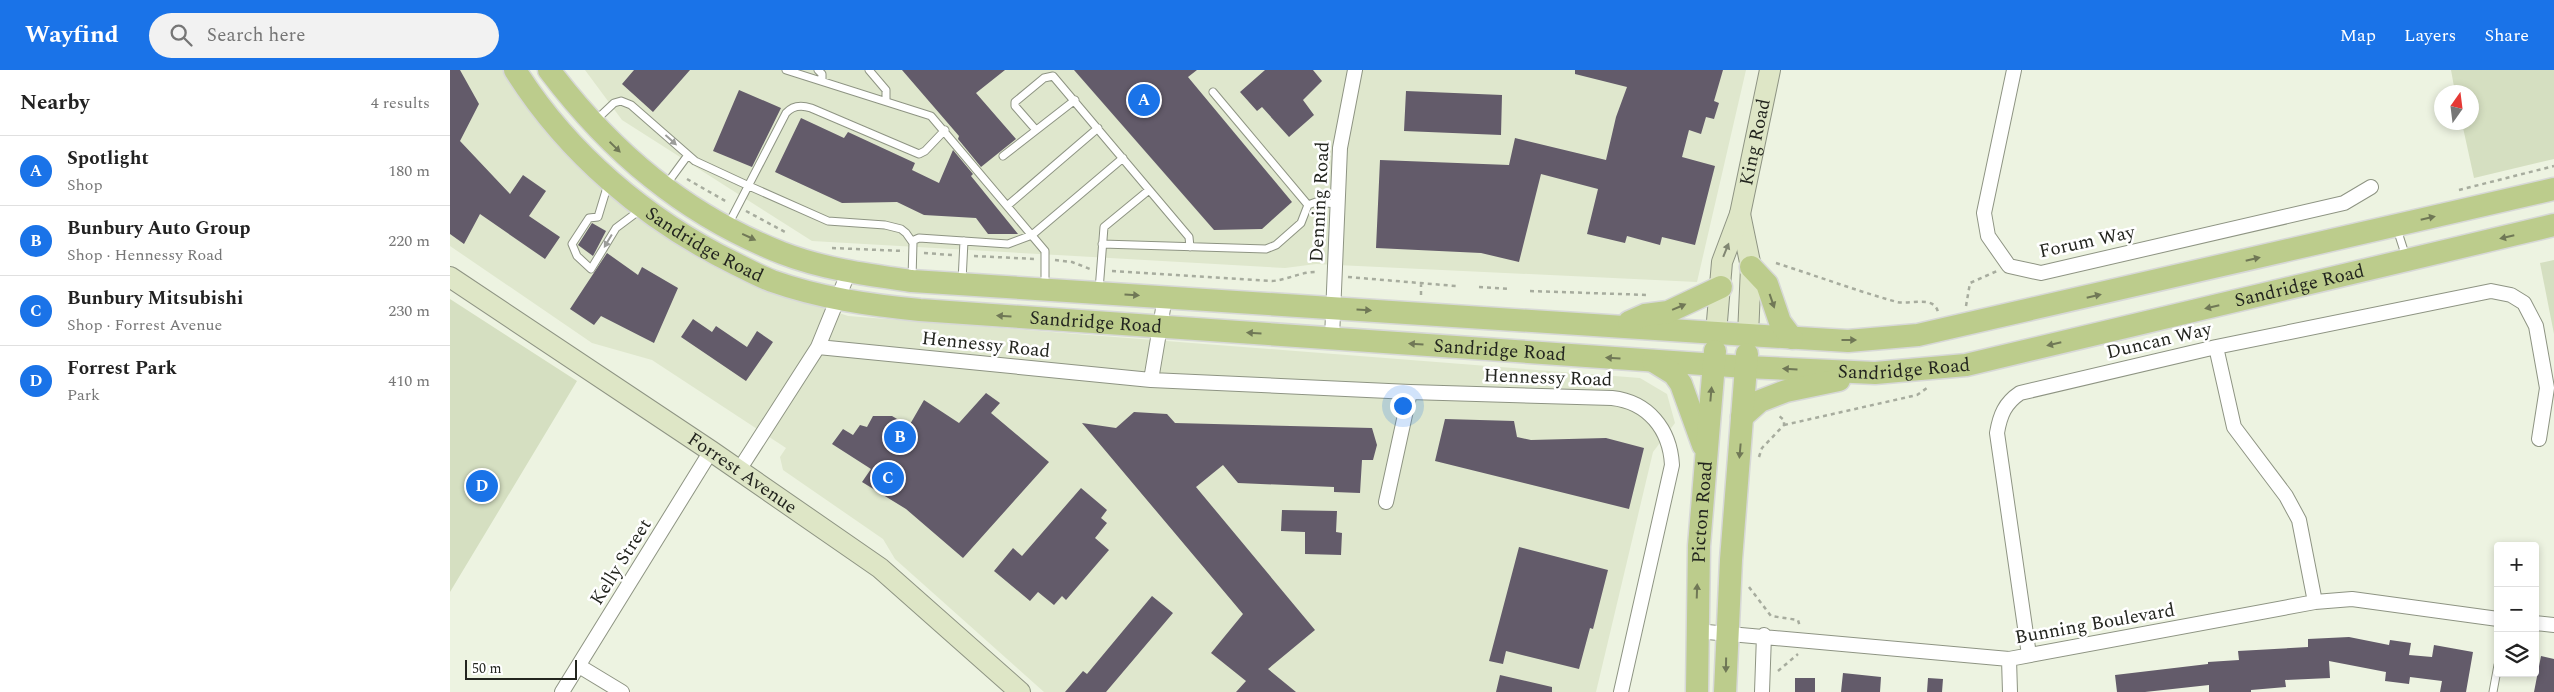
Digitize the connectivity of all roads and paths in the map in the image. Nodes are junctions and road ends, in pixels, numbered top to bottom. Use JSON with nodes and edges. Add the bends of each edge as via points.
{"nodes":[{"id":1,"x":515,"y":70,"type":"edge"},
{"id":2,"x":549,"y":70,"type":"edge"},
{"id":3,"x":786,"y":70,"type":"edge"},
{"id":4,"x":818,"y":70,"type":"edge"},
{"id":5,"x":869,"y":70,"type":"edge"},
{"id":6,"x":1355,"y":70,"type":"edge"},
{"id":7,"x":1770,"y":70,"type":"edge"},
{"id":8,"x":2014,"y":70,"type":"edge"},
{"id":9,"x":822,"y":81,"type":"junction"},
{"id":10,"x":1213,"y":92,"type":"dead end"},
{"id":11,"x":1075,"y":100,"type":"junction"},
{"id":12,"x":886,"y":101,"type":"junction"},
{"id":13,"x":593,"y":124,"type":"junction"},
{"id":14,"x":1098,"y":128,"type":"junction"},
{"id":15,"x":945,"y":130,"type":"junction"},
{"id":16,"x":1036,"y":130,"type":"junction"},
{"id":17,"x":688,"y":155,"type":"junction"},
{"id":18,"x":1003,"y":156,"type":"dead end"},
{"id":19,"x":1123,"y":158,"type":"junction"},
{"id":20,"x":610,"y":179,"type":"junction"},
{"id":21,"x":687,"y":179,"type":"dead end"},
{"id":22,"x":749,"y":186,"type":"junction"},
{"id":23,"x":665,"y":187,"type":"junction"},
{"id":24,"x":2371,"y":187,"type":"dead end"},
{"id":25,"x":2554,"y":189,"type":"edge"},
{"id":26,"x":1149,"y":190,"type":"junction"},
{"id":27,"x":727,"y":202,"type":"dead end"},
{"id":28,"x":1337,"y":204,"type":"junction"},
{"id":29,"x":1308,"y":205,"type":"junction"},
{"id":30,"x":1007,"y":206,"type":"junction"},
{"id":31,"x":642,"y":208,"type":"junction"},
{"id":32,"x":744,"y":211,"type":"dead end"},
{"id":33,"x":1740,"y":214,"type":"junction"},
{"id":34,"x":2554,"y":225,"type":"edge"},
{"id":35,"x":2396,"y":226,"type":"junction"},
{"id":36,"x":727,"y":227,"type":"junction"},
{"id":37,"x":1032,"y":235,"type":"junction"},
{"id":38,"x":793,"y":237,"type":"dead end"},
{"id":39,"x":964,"y":241,"type":"junction"},
{"id":40,"x":912,"y":242,"type":"junction"},
{"id":41,"x":1102,"y":244,"type":"junction"},
{"id":42,"x":826,"y":247,"type":"dead end"},
{"id":43,"x":1190,"y":247,"type":"junction"},
{"id":44,"x":904,"y":251,"type":"dead end"},
{"id":45,"x":922,"y":252,"type":"dead end"},
{"id":46,"x":952,"y":255,"type":"dead end"},
{"id":47,"x":972,"y":256,"type":"dead end"},
{"id":48,"x":1037,"y":259,"type":"dead end"},
{"id":49,"x":1056,"y":260,"type":"dead end"},
{"id":50,"x":2407,"y":260,"type":"junction"},
{"id":51,"x":1776,"y":263,"type":"dead end"},
{"id":52,"x":1751,"y":266,"type":"junction"},
{"id":53,"x":2009,"y":266,"type":"junction"},
{"id":54,"x":1090,"y":269,"type":"dead end"},
{"id":55,"x":849,"y":271,"type":"junction"},
{"id":56,"x":1111,"y":271,"type":"dead end"},
{"id":57,"x":1316,"y":272,"type":"dead end"},
{"id":58,"x":450,"y":277,"type":"edge"},
{"id":59,"x":1348,"y":277,"type":"dead end"},
{"id":60,"x":912,"y":281,"type":"junction"},
{"id":61,"x":962,"y":284,"type":"junction"},
{"id":62,"x":1421,"y":284,"type":"junction"},
{"id":63,"x":1456,"y":286,"type":"dead end"},
{"id":64,"x":1479,"y":287,"type":"dead end"},
{"id":65,"x":1721,"y":287,"type":"junction"},
{"id":66,"x":1509,"y":289,"type":"dead end"},
{"id":67,"x":1044,"y":290,"type":"junction"},
{"id":68,"x":1530,"y":291,"type":"dead end"},
{"id":69,"x":1099,"y":293,"type":"junction"},
{"id":70,"x":1653,"y":295,"type":"dead end"},
{"id":71,"x":1421,"y":296,"type":"dead end"},
{"id":72,"x":1165,"y":297,"type":"junction"},
{"id":73,"x":839,"y":300,"type":"junction"},
{"id":74,"x":1333,"y":307,"type":"junction"},
{"id":75,"x":1965,"y":312,"type":"dead end"},
{"id":76,"x":1938,"y":317,"type":"dead end"},
{"id":77,"x":1616,"y":326,"type":"junction"},
{"id":78,"x":1161,"y":327,"type":"junction"},
{"id":79,"x":1716,"y":333,"type":"junction"},
{"id":80,"x":1748,"y":335,"type":"junction"},
{"id":81,"x":1332,"y":338,"type":"junction"},
{"id":82,"x":1792,"y":338,"type":"junction"},
{"id":83,"x":818,"y":347,"type":"junction"},
{"id":84,"x":2216,"y":347,"type":"junction"},
{"id":85,"x":1654,"y":361,"type":"junction"},
{"id":86,"x":1714,"y":365,"type":"junction"},
{"id":87,"x":1746,"y":367,"type":"junction"},
{"id":88,"x":1875,"y":373,"type":"junction"},
{"id":89,"x":1150,"y":380,"type":"junction"},
{"id":90,"x":1929,"y":386,"type":"dead end"},
{"id":91,"x":1410,"y":392,"type":"junction"},
{"id":92,"x":1776,"y":413,"type":"dead end"},
{"id":93,"x":1742,"y":416,"type":"junction"},
{"id":94,"x":1784,"y":425,"type":"junction"},
{"id":95,"x":2539,"y":439,"type":"dead end"},
{"id":96,"x":712,"y":451,"type":"junction"},
{"id":97,"x":1706,"y":455,"type":"junction"},
{"id":98,"x":1758,"y":462,"type":"dead end"},
{"id":99,"x":739,"y":470,"type":"junction"},
{"id":100,"x":1386,"y":502,"type":"dead end"},
{"id":101,"x":1749,"y":586,"type":"dead end"},
{"id":102,"x":2315,"y":602,"type":"junction"},
{"id":103,"x":2494,"y":617,"type":"edge"},
{"id":104,"x":2539,"y":623,"type":"edge"},
{"id":105,"x":2554,"y":625,"type":"edge"},
{"id":106,"x":1800,"y":628,"type":"dead end"},
{"id":107,"x":1696,"y":630,"type":"junction"},
{"id":108,"x":1726,"y":632,"type":"junction"},
{"id":109,"x":1764,"y":635,"type":"junction"},
{"id":110,"x":1799,"y":650,"type":"dead end"},
{"id":111,"x":2029,"y":655,"type":"junction"},
{"id":112,"x":2009,"y":658,"type":"junction"},
{"id":113,"x":579,"y":666,"type":"junction"},
{"id":114,"x":2496,"y":677,"type":"edge"},
{"id":115,"x":1775,"y":678,"type":"dead end"},
{"id":116,"x":562,"y":692,"type":"edge"},
{"id":117,"x":622,"y":692,"type":"edge"},
{"id":118,"x":1020,"y":692,"type":"edge"},
{"id":119,"x":1621,"y":692,"type":"edge"},
{"id":120,"x":1697,"y":692,"type":"edge"},
{"id":121,"x":1726,"y":692,"type":"edge"},
{"id":122,"x":1762,"y":692,"type":"edge"},
{"id":123,"x":2010,"y":692,"type":"edge"},
{"id":124,"x":2493,"y":692,"type":"edge"}],
"edges":[{"from":1,"to":20,"type":"main road","name":"Sandridge Road","via":[[561,132]]},
{"from":2,"to":13,"type":"main road","name":"Sandridge Road"},
{"from":3,"to":9,"type":"lane"},
{"from":4,"to":9,"type":"lane"},
{"from":5,"to":12,"type":"lane","via":[[886,90]]},
{"from":6,"to":28,"type":"street","name":"Denning Road","via":[[1340,148]]},
{"from":7,"to":33,"type":"main road","name":"King Road"},
{"from":8,"to":53,"type":"street","via":[[1984,213],[1988,236]]},
{"from":9,"to":12,"type":"lane"},
{"from":10,"to":29,"type":"lane"},
{"from":11,"to":14,"type":"lane"},
{"from":11,"to":16,"type":"lane"},
{"from":11,"to":16,"type":"lane","via":[[1056,78],[1049,76],[1024,92],[1016,106]]},
{"from":12,"to":15,"type":"lane","via":[[926,113]]},
{"from":13,"to":17,"type":"lane","one_way":true,"via":[[608,107],[626,102]]},
{"from":13,"to":23,"type":"main road","name":"Sandridge Road","one_way":true,"via":[[631,162]]},
{"from":14,"to":19,"type":"lane"},
{"from":14,"to":30,"type":"lane"},
{"from":15,"to":22,"type":"lane","via":[[919,154],[811,108],[796,106],[786,113]]},
{"from":15,"to":30,"type":"lane"},
{"from":16,"to":18,"type":"lane"},
{"from":17,"to":22,"type":"lane"},
{"from":17,"to":23,"type":"lane"},
{"from":19,"to":26,"type":"lane"},
{"from":19,"to":37,"type":"lane"},
{"from":20,"to":31,"type":"main road","name":"Sandridge Road"},
{"from":31,"to":20,"type":"lane","one_way":true,"via":[[616,228],[591,269],[577,256],[572,244],[589,218],[598,217]]},
{"from":21,"to":27,"type":"path"},
{"from":22,"to":36,"type":"lane"},
{"from":22,"to":40,"type":"lane","via":[[828,221],[894,227],[906,233]]},
{"from":23,"to":36,"type":"main road","name":"Sandridge Road"},
{"from":24,"to":53,"type":"street","name":"Forum Way","via":[[2344,203],[2041,273]]},
{"from":35,"to":25,"type":"main road","name":"Sandridge Road","one_way":true},
{"from":26,"to":41,"type":"lane","via":[[1107,223]]},
{"from":26,"to":43,"type":"lane","via":[[1190,238]]},
{"from":28,"to":29,"type":"lane","via":[[1316,202]]},
{"from":28,"to":74,"type":"street","name":"Denning Road"},
{"from":29,"to":43,"type":"lane","via":[[1301,223],[1270,248]]},
{"from":30,"to":37,"type":"lane"},
{"from":31,"to":73,"type":"main road","name":"Sandridge Road","via":[[705,248],[770,280]]},
{"from":32,"to":38,"type":"path"},
{"from":33,"to":52,"type":"main road","name":"King Road"},
{"from":65,"to":33,"type":"main road","name":"King Road","one_way":true,"via":[[1722,262]]},
{"from":34,"to":50,"type":"main road","name":"Sandridge Road","one_way":true},
{"from":35,"to":50,"type":"lane"},
{"from":82,"to":35,"type":"main road","name":"Sandridge Road","one_way":true,"via":[[1848,341],[1918,336]]},
{"from":36,"to":55,"type":"main road","name":"Sandridge Road","one_way":true,"via":[[783,253]]},
{"from":37,"to":39,"type":"lane","via":[[1012,244]]},
{"from":37,"to":67,"type":"lane","via":[[1046,254]]},
{"from":39,"to":40,"type":"lane","via":[[919,238]]},
{"from":39,"to":61,"type":"lane"},
{"from":40,"to":60,"type":"lane"},
{"from":41,"to":43,"type":"lane"},
{"from":41,"to":69,"type":"lane"},
{"from":42,"to":44,"type":"path"},
{"from":45,"to":46,"type":"path"},
{"from":47,"to":48,"type":"path"},
{"from":49,"to":54,"type":"path"},
{"from":50,"to":88,"type":"main road","name":"Sandridge Road","one_way":true,"via":[[1966,365]]},
{"from":51,"to":76,"type":"path","via":[[1899,302],[1928,302],[1938,310]]},
{"from":52,"to":80,"type":"main road","name":"King Road"},
{"from":52,"to":82,"type":"main road","one_way":true,"via":[[1766,284],[1780,322]]},
{"from":53,"to":75,"type":"path","via":[[1970,283]]},
{"from":55,"to":60,"type":"main road","name":"Sandridge Road"},
{"from":55,"to":73,"type":"street"},
{"from":56,"to":57,"type":"path","via":[[1272,281]]},
{"from":58,"to":96,"type":"main road","name":"Forrest Avenue"},
{"from":59,"to":62,"type":"path"},
{"from":60,"to":61,"type":"main road","name":"Sandridge Road"},
{"from":61,"to":67,"type":"main road","name":"Sandridge Road"},
{"from":62,"to":63,"type":"path"},
{"from":62,"to":71,"type":"path"},
{"from":64,"to":66,"type":"path"},
{"from":77,"to":65,"type":"main road","one_way":true,"via":[[1645,315],[1668,312]]},
{"from":65,"to":79,"type":"main road","name":"King Road"},
{"from":67,"to":69,"type":"main road","name":"Sandridge Road"},
{"from":68,"to":70,"type":"path"},
{"from":69,"to":72,"type":"main road","name":"Sandridge Road","one_way":true},
{"from":72,"to":74,"type":"main road","name":"Sandridge Road"},
{"from":72,"to":78,"type":"street"},
{"from":78,"to":73,"type":"main road","name":"Sandridge Road","one_way":true,"via":[[920,310]]},
{"from":73,"to":83,"type":"street"},
{"from":74,"to":77,"type":"main road","name":"Sandridge Road","one_way":true},
{"from":74,"to":81,"type":"street","name":"Denning Road"},
{"from":77,"to":79,"type":"main road","name":"Sandridge Road"},
{"from":81,"to":78,"type":"main road","name":"Sandridge Road","one_way":true},
{"from":78,"to":89,"type":"street"},
{"from":79,"to":80,"type":"main road","name":"Sandridge Road"},
{"from":79,"to":86,"type":"main road","name":"Picton Road"},
{"from":80,"to":82,"type":"main road","name":"Sandridge Road"},
{"from":80,"to":87,"type":"main road","name":"Picton Road"},
{"from":85,"to":81,"type":"main road","name":"Sandridge Road","one_way":true},
{"from":83,"to":89,"type":"street","name":"Hennessy Road"},
{"from":83,"to":99,"type":"street"},
{"from":84,"to":95,"type":"street","name":"Duncan Way","via":[[2491,291],[2511,295],[2524,303],[2536,326],[2547,388]]},
{"from":84,"to":102,"type":"street","via":[[2234,427],[2286,496],[2299,520]]},
{"from":84,"to":111,"type":"street","name":"Duncan Way","via":[[2020,393],[2004,409],[1997,433]]},
{"from":85,"to":86,"type":"main road","name":"Sandridge Road"},
{"from":85,"to":97,"type":"main road","via":[[1674,374],[1681,384]]},
{"from":86,"to":87,"type":"main road","name":"Sandridge Road"},
{"from":97,"to":86,"type":"main road","name":"Picton Road","one_way":true},
{"from":88,"to":87,"type":"main road","name":"Sandridge Road","one_way":true},
{"from":87,"to":93,"type":"main road","name":"Picton Road"},
{"from":88,"to":93,"type":"main road","via":[[1786,391],[1760,401]]},
{"from":89,"to":91,"type":"street","name":"Hennessy Road"},
{"from":90,"to":94,"type":"path","via":[[1917,395]]},
{"from":91,"to":100,"type":"street"},
{"from":91,"to":119,"type":"street","name":"Hennessy Road","via":[[1622,400],[1641,406],[1658,423],[1669,443],[1671,474]]},
{"from":92,"to":94,"type":"path","via":[[1784,420]]},
{"from":93,"to":108,"type":"main road","name":"Picton Road","one_way":true},
{"from":94,"to":98,"type":"path","via":[[1762,448]]},
{"from":96,"to":99,"type":"main road","name":"Forrest Avenue"},
{"from":96,"to":113,"type":"street","name":"Kelly Street"},
{"from":107,"to":97,"type":"main road","name":"Picton Road","one_way":true},
{"from":99,"to":118,"type":"main road","name":"Forrest Avenue","via":[[880,568]]},
{"from":101,"to":106,"type":"path","via":[[1750,592],[1771,616],[1798,620]]},
{"from":102,"to":103,"type":"street","name":"Bunning Boulevard","via":[[2352,599]]},
{"from":102,"to":111,"type":"street","name":"Bunning Boulevard"},
{"from":104,"to":105,"type":"street"},
{"from":107,"to":108,"type":"street","name":"Bunning Boulevard"},
{"from":107,"to":120,"type":"main road","name":"Picton Road"},
{"from":108,"to":109,"type":"street","name":"Bunning Boulevard"},
{"from":108,"to":121,"type":"main road","name":"Picton Road","one_way":true},
{"from":109,"to":112,"type":"street","name":"Bunning Boulevard"},
{"from":109,"to":122,"type":"street"},
{"from":110,"to":115,"type":"path"},
{"from":111,"to":112,"type":"street","name":"Bunning Boulevard"},
{"from":112,"to":123,"type":"street"},
{"from":113,"to":116,"type":"street","name":"Kelly Street"},
{"from":113,"to":117,"type":"street"},
{"from":114,"to":124,"type":"lane"}]}
